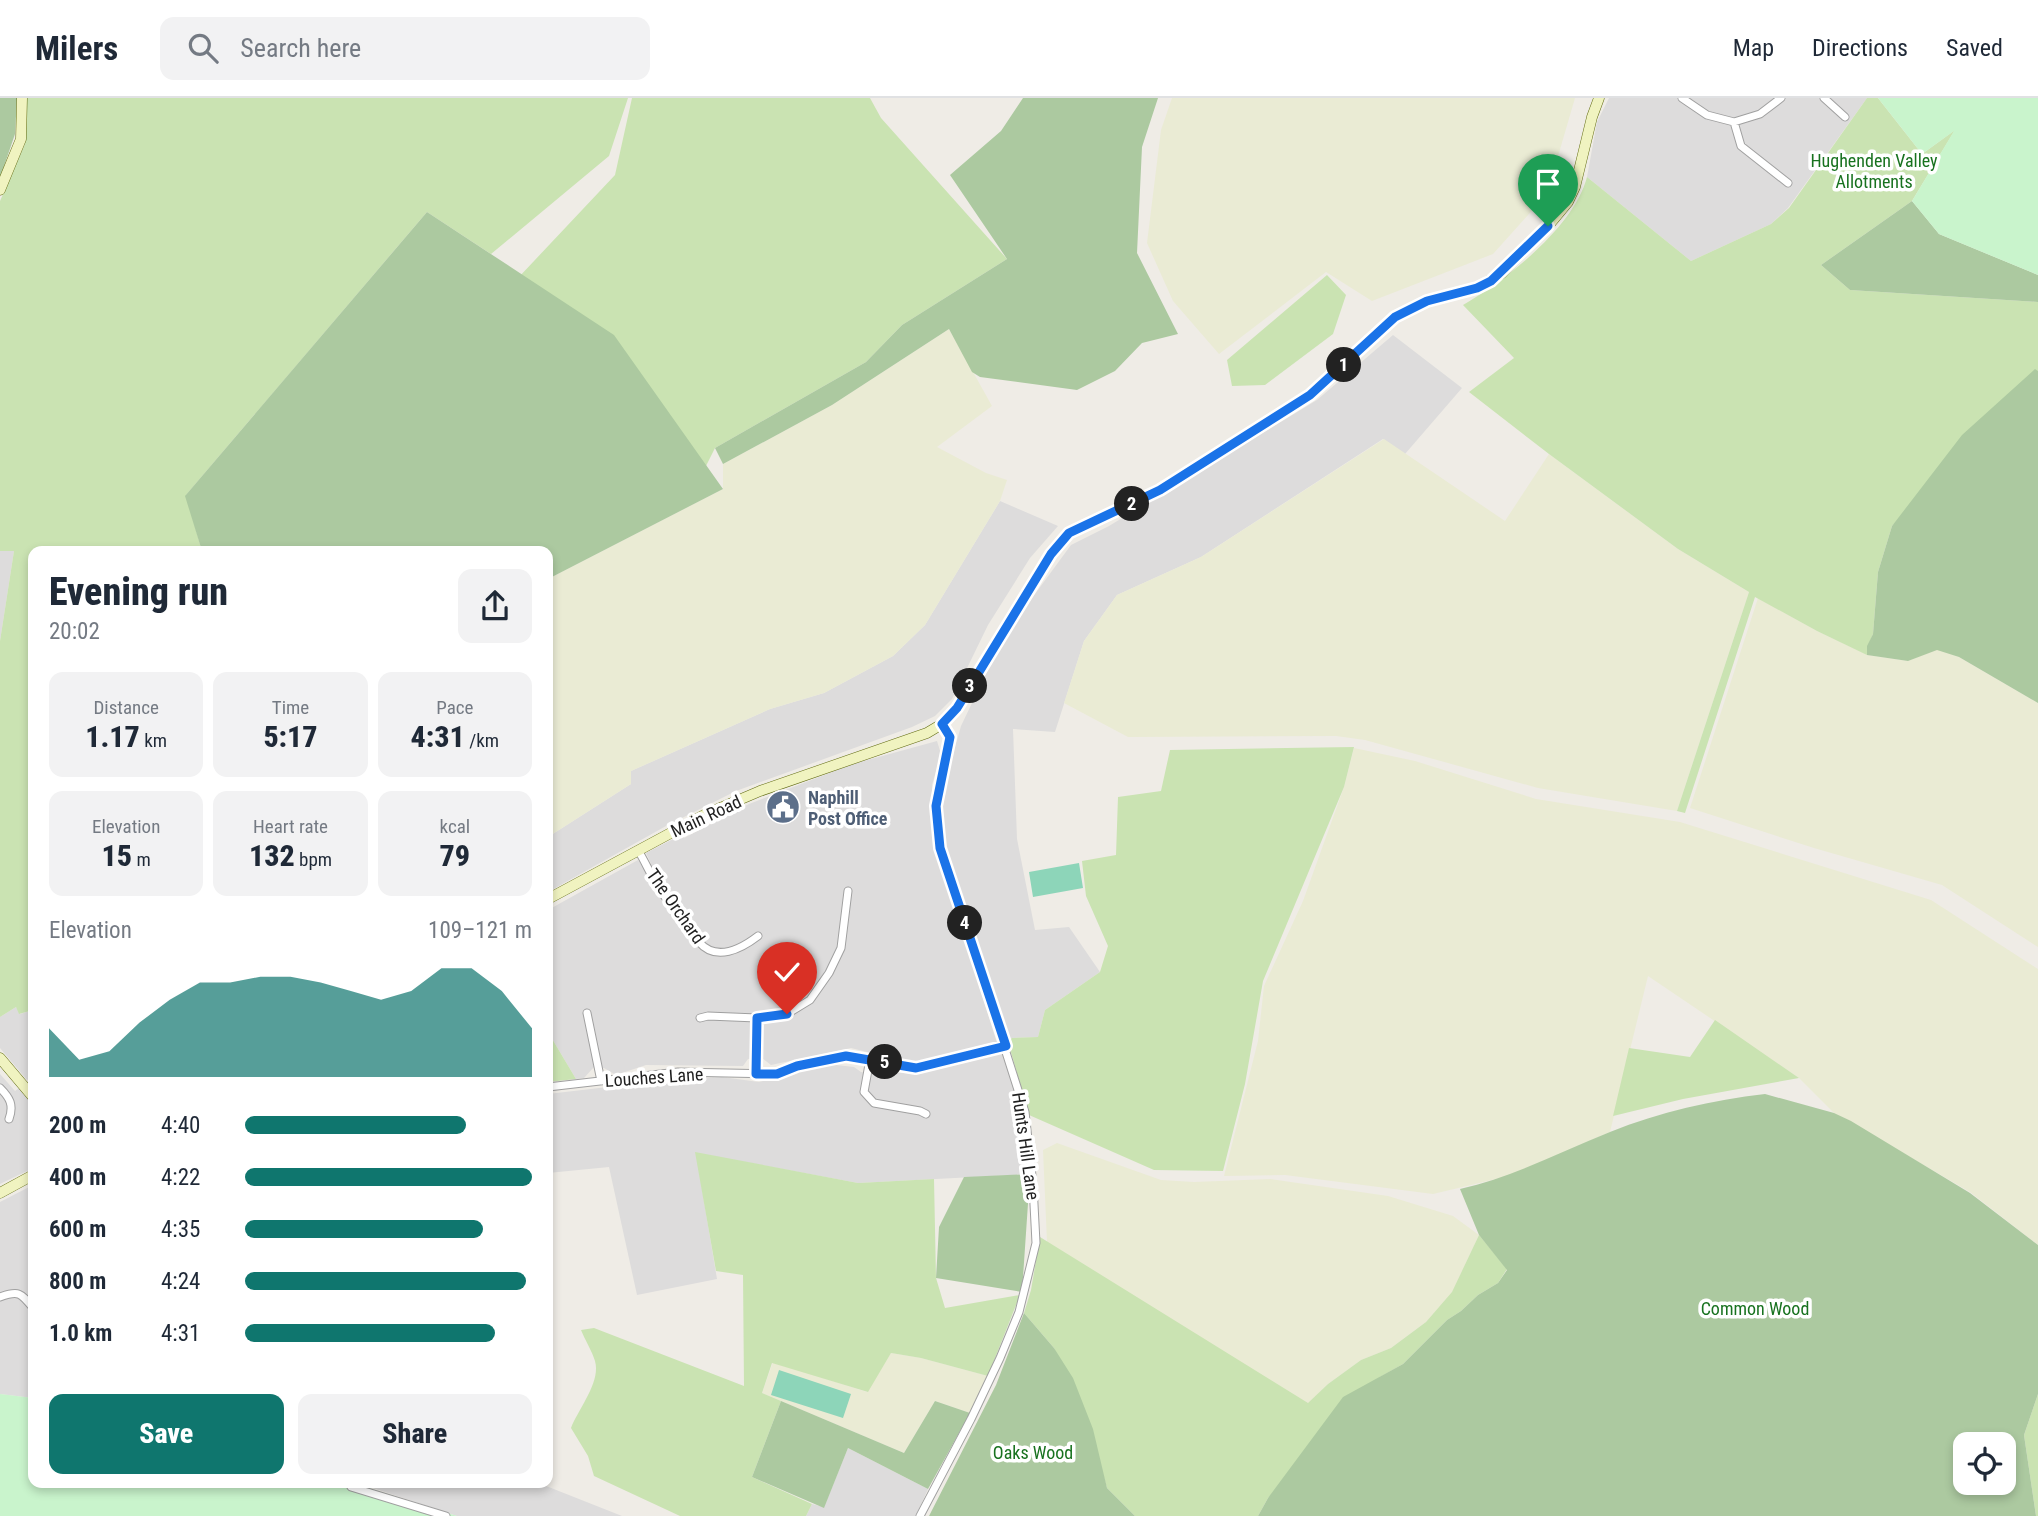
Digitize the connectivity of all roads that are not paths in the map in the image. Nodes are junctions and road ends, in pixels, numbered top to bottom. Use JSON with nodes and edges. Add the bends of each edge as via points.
{"nodes":[{"id":1,"x":22,"y":98,"type":"edge"},
{"id":2,"x":1599,"y":98,"type":"edge"},
{"id":3,"x":1682,"y":98,"type":"edge"},
{"id":4,"x":1781,"y":98,"type":"edge"},
{"id":5,"x":1824,"y":98,"type":"edge"},
{"id":6,"x":1845,"y":117,"type":"dead end"},
{"id":7,"x":1734,"y":122,"type":"junction"},
{"id":8,"x":1788,"y":183,"type":"dead end"},
{"id":9,"x":0,"y":190,"type":"edge"},
{"id":10,"x":946,"y":721,"type":"junction"},
{"id":11,"x":638,"y":850,"type":"junction"},
{"id":12,"x":848,"y":891,"type":"dead end"},
{"id":13,"x":553,"y":896,"type":"edge"},
{"id":14,"x":743,"y":935,"type":"dead end"},
{"id":15,"x":758,"y":936,"type":"dead end"},
{"id":16,"x":746,"y":945,"type":"junction"},
{"id":17,"x":587,"y":1013,"type":"dead end"},
{"id":18,"x":701,"y":1018,"type":"dead end"},
{"id":19,"x":757,"y":1018,"type":"junction"},
{"id":20,"x":1006,"y":1046,"type":"junction"},
{"id":21,"x":0,"y":1058,"type":"edge"},
{"id":22,"x":870,"y":1059,"type":"junction"},
{"id":23,"x":756,"y":1074,"type":"junction"},
{"id":24,"x":601,"y":1080,"type":"junction"},
{"id":25,"x":553,"y":1086,"type":"edge"},
{"id":26,"x":0,"y":1088,"type":"edge"},
{"id":27,"x":28,"y":1091,"type":"edge"},
{"id":28,"x":926,"y":1114,"type":"dead end"},
{"id":29,"x":9,"y":1119,"type":"dead end"},
{"id":30,"x":28,"y":1178,"type":"edge"},
{"id":31,"x":0,"y":1193,"type":"edge"},
{"id":32,"x":0,"y":1297,"type":"edge"},
{"id":33,"x":28,"y":1301,"type":"edge"},
{"id":34,"x":354,"y":1488,"type":"edge"},
{"id":35,"x":446,"y":1516,"type":"edge"},
{"id":36,"x":920,"y":1516,"type":"edge"}],
"edges":[{"from":1,"to":9,"type":"street","via":[[21,139]]},
{"from":2,"to":10,"type":"street","via":[[1568,202],[1502,273],[1477,288],[1427,301],[1395,317],[1310,395],[1160,490],[1069,533],[1043,565]]},
{"from":3,"to":7,"type":"street","via":[[1707,115]]},
{"from":4,"to":7,"type":"street","via":[[1760,114]]},
{"from":5,"to":6,"type":"street"},
{"from":7,"to":8,"type":"street","via":[[1741,146]]},
{"from":10,"to":11,"type":"street","name":"Main Road","via":[[927,733],[706,814]]},
{"from":10,"to":20,"type":"street","name":"Hunts Hill Lane","via":[[950,737],[936,806],[940,848]]},
{"from":11,"to":13,"type":"street","name":"Main Road"},
{"from":11,"to":16,"type":"street","name":"The Orchard","via":[[664,896],[705,949],[717,953]]},
{"from":12,"to":19,"type":"street","via":[[841,948],[810,1000],[787,1014]]},
{"from":14,"to":16,"type":"street"},
{"from":15,"to":16,"type":"street","name":"The Orchard"},
{"from":17,"to":24,"type":"street"},
{"from":18,"to":19,"type":"street"},
{"from":19,"to":23,"type":"street"},
{"from":20,"to":22,"type":"street","name":"Louches Lane","via":[[916,1068]]},
{"from":20,"to":36,"type":"street","name":"Hunts Hill Lane","via":[[1025,1112],[1036,1243],[1019,1312],[1000,1357]]},
{"from":21,"to":27,"type":"street"},
{"from":22,"to":23,"type":"street","name":"Louches Lane","via":[[846,1056],[777,1074]]},
{"from":22,"to":28,"type":"street","via":[[864,1092],[874,1103]]},
{"from":23,"to":24,"type":"street","name":"Louches Lane","via":[[678,1072]]},
{"from":24,"to":25,"type":"street","name":"Louches Lane"},
{"from":26,"to":29,"type":"street","via":[[11,1102]]},
{"from":30,"to":31,"type":"street"},
{"from":32,"to":33,"type":"street","via":[[13,1292]]},
{"from":34,"to":35,"type":"street"}]}
